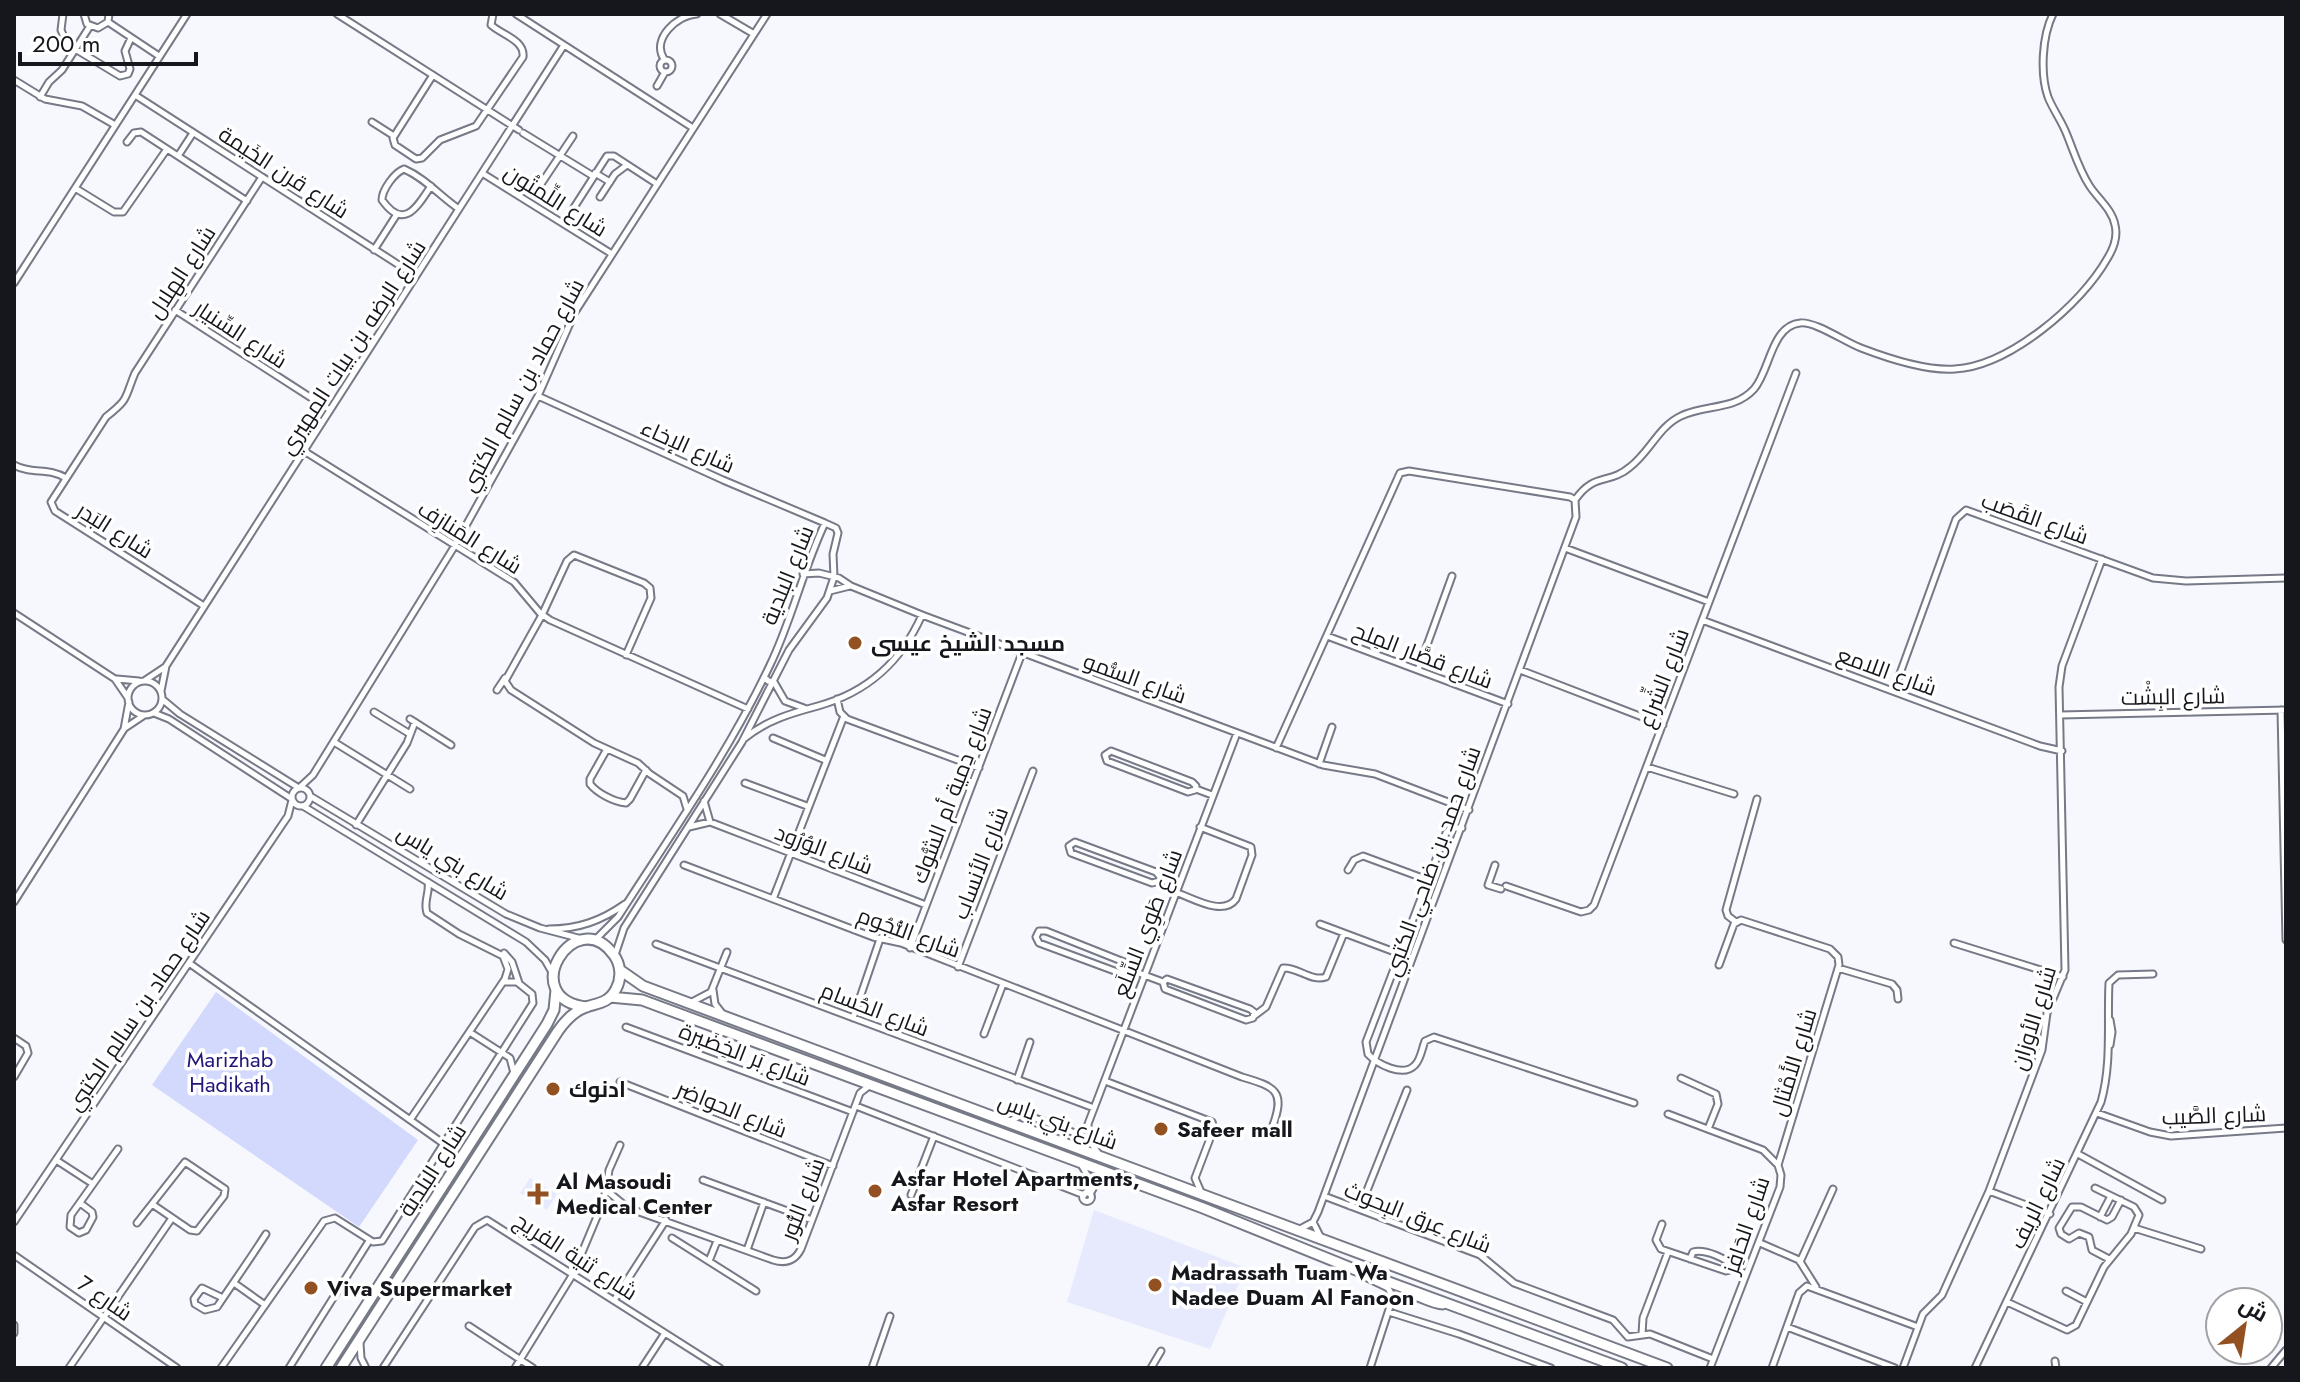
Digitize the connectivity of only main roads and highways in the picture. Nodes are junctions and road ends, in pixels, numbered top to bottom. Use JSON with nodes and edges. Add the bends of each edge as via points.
{"nodes":[{"id":1,"x":620,"y":970,"type":"junction"},
{"id":2,"x":556,"y":986,"type":"junction"},
{"id":3,"x":610,"y":997,"type":"junction"},
{"id":4,"x":587,"y":1007,"type":"junction"},
{"id":5,"x":1060,"y":1141,"type":"junction"},
{"id":6,"x":1027,"y":1142,"type":"junction"},
{"id":7,"x":1351,"y":1250,"type":"junction"},
{"id":8,"x":1334,"y":1260,"type":"junction"},
{"id":9,"x":326,"y":1368,"type":"edge"},
{"id":10,"x":341,"y":1368,"type":"edge"},
{"id":11,"x":1622,"y":1368,"type":"edge"},
{"id":12,"x":1667,"y":1368,"type":"edge"}],
"edges":[{"from":1,"to":2,"type":"main road","via":[[606,947],[590,941],[572,944],[560,953],[553,975]]},
{"from":1,"to":3,"type":"main road"},
{"from":1,"to":5,"type":"main road","name":"شارع بني ياس","via":[[638,984]]},
{"from":2,"to":4,"type":"main road","via":[[565,999]]},
{"from":2,"to":9,"type":"main road","name":"شارع البلدية","via":[[554,1010],[530,1051]]},
{"from":3,"to":4,"type":"main road"},
{"from":3,"to":6,"type":"main road","name":"شارع بني ياس","via":[[642,1000]]},
{"from":4,"to":10,"type":"main road","name":"شارع البلدية","via":[[558,1031]]},
{"from":5,"to":6,"type":"main road","via":[[1031,1134]]},
{"from":5,"to":7,"type":"main road","name":"شارع بني ياس"},
{"from":6,"to":8,"type":"main road","name":"شارع بني ياس"},
{"from":7,"to":8,"type":"main road"},
{"from":7,"to":12,"type":"main road","name":"شارع بني ياس"},
{"from":8,"to":11,"type":"main road","name":"شارع بني ياس"}]}
